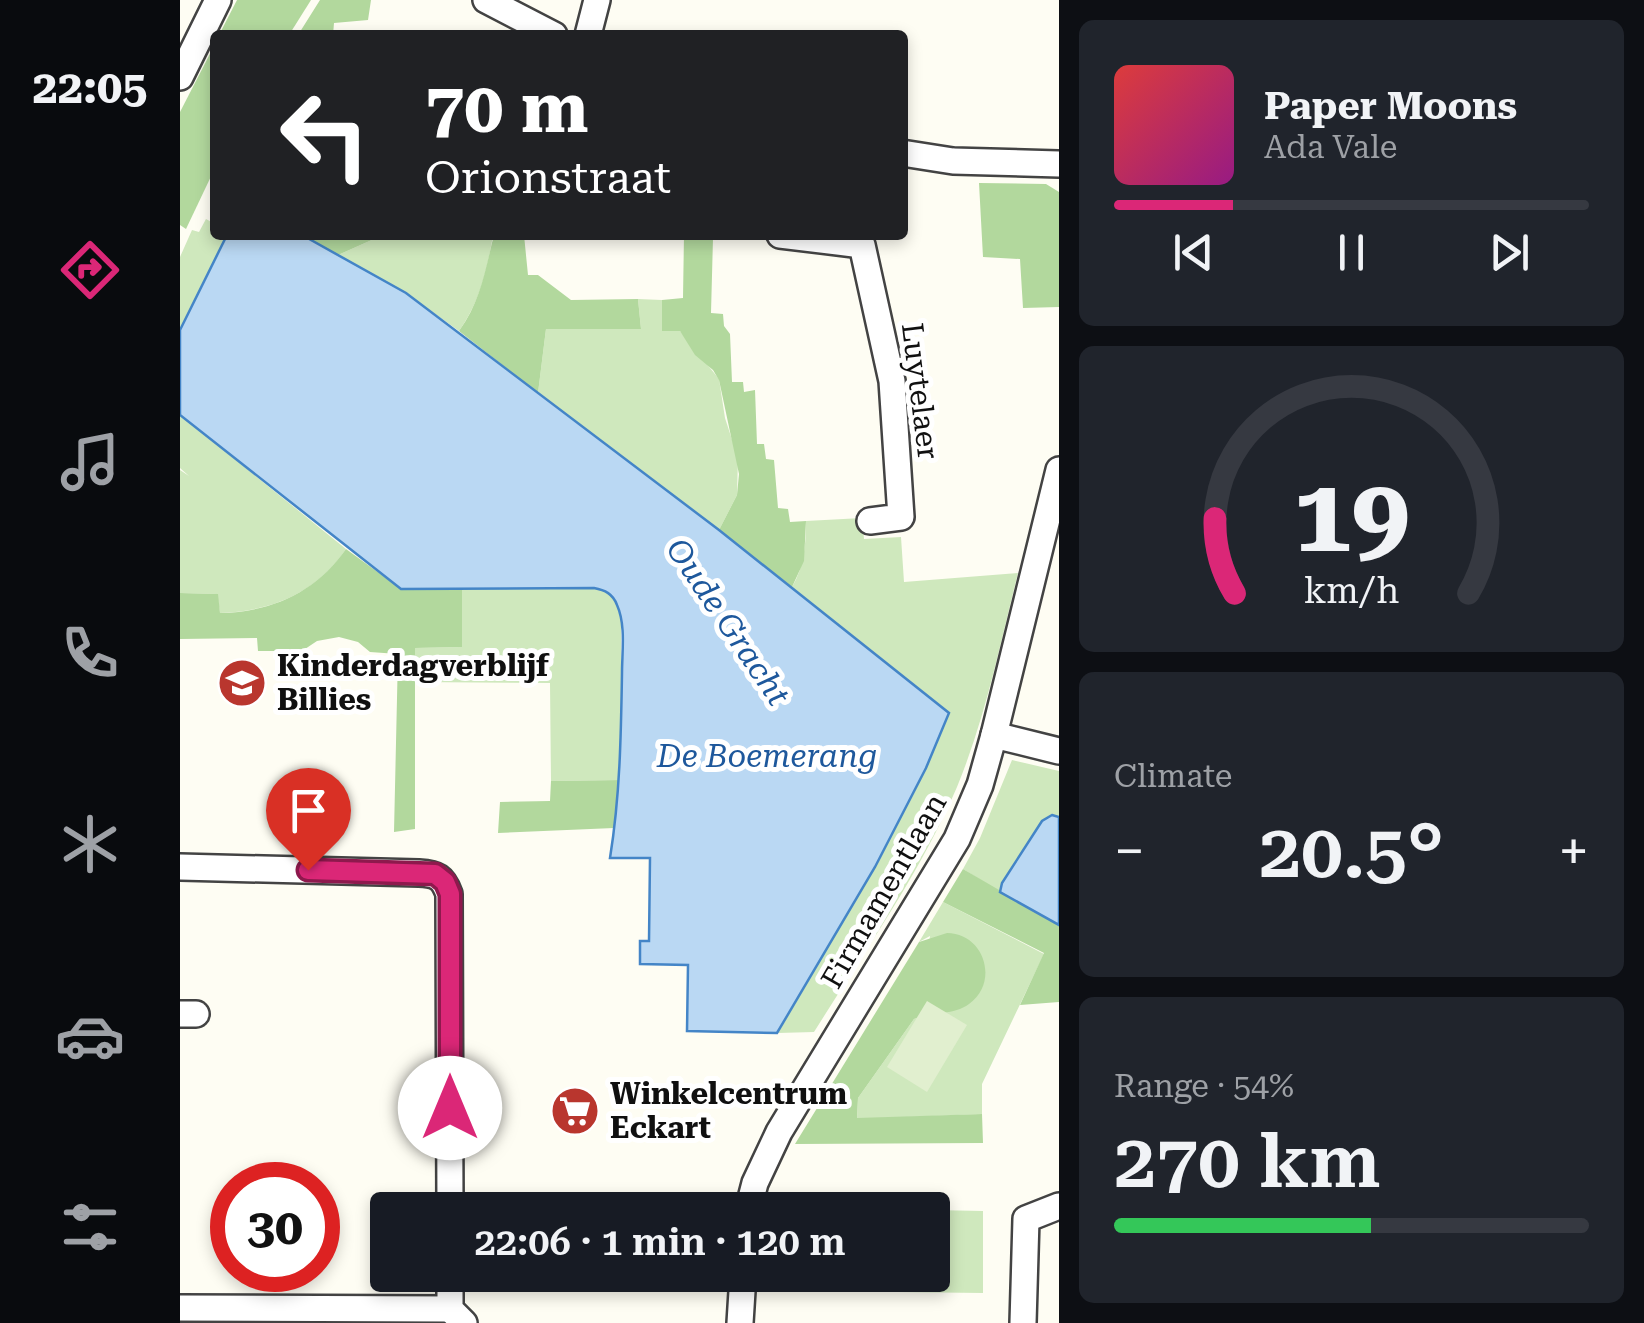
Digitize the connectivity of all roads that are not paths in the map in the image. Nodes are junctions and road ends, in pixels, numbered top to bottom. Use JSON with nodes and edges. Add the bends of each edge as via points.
{"nodes":[{"id":1,"x":218,"y":0,"type":"edge"},
{"id":2,"x":486,"y":0,"type":"edge"},
{"id":3,"x":597,"y":0,"type":"edge"},
{"id":4,"x":544,"y":30,"type":"edge"},
{"id":5,"x":589,"y":30,"type":"edge"},
{"id":6,"x":180,"y":77,"type":"edge"},
{"id":7,"x":908,"y":153,"type":"edge"},
{"id":8,"x":1059,"y":164,"type":"edge"},
{"id":9,"x":862,"y":240,"type":"edge"},
{"id":10,"x":1059,"y":470,"type":"edge"},
{"id":11,"x":870,"y":520,"type":"dead end"},
{"id":12,"x":994,"y":735,"type":"junction"},
{"id":13,"x":1059,"y":751,"type":"edge"},
{"id":14,"x":180,"y":868,"type":"edge"},
{"id":15,"x":450,"y":1192,"type":"edge"},
{"id":16,"x":753,"y":1192,"type":"edge"},
{"id":17,"x":1049,"y":1210,"type":"edge"},
{"id":18,"x":741,"y":1292,"type":"edge"},
{"id":19,"x":180,"y":1308,"type":"edge"},
{"id":20,"x":457,"y":1316,"type":"edge"},
{"id":21,"x":740,"y":1323,"type":"edge"},
{"id":22,"x":1024,"y":1323,"type":"edge"}],
"edges":[{"from":1,"to":6,"type":"street"},
{"from":2,"to":4,"type":"street"},
{"from":3,"to":5,"type":"street"},
{"from":7,"to":8,"type":"street"},
{"from":9,"to":11,"type":"street","name":"Luytelaer","via":[[892,381],[901,517]]},
{"from":10,"to":12,"type":"street","name":"Firmamentlaan"},
{"from":12,"to":13,"type":"street"},
{"from":12,"to":16,"type":"street","name":"Firmamentlaan","via":[[957,840],[778,1132]]},
{"from":14,"to":15,"type":"street","via":[[435,874],[445,882]]},
{"from":17,"to":22,"type":"street","via":[[1026,1219]]},
{"from":18,"to":21,"type":"street"},
{"from":19,"to":20,"type":"street"}]}
